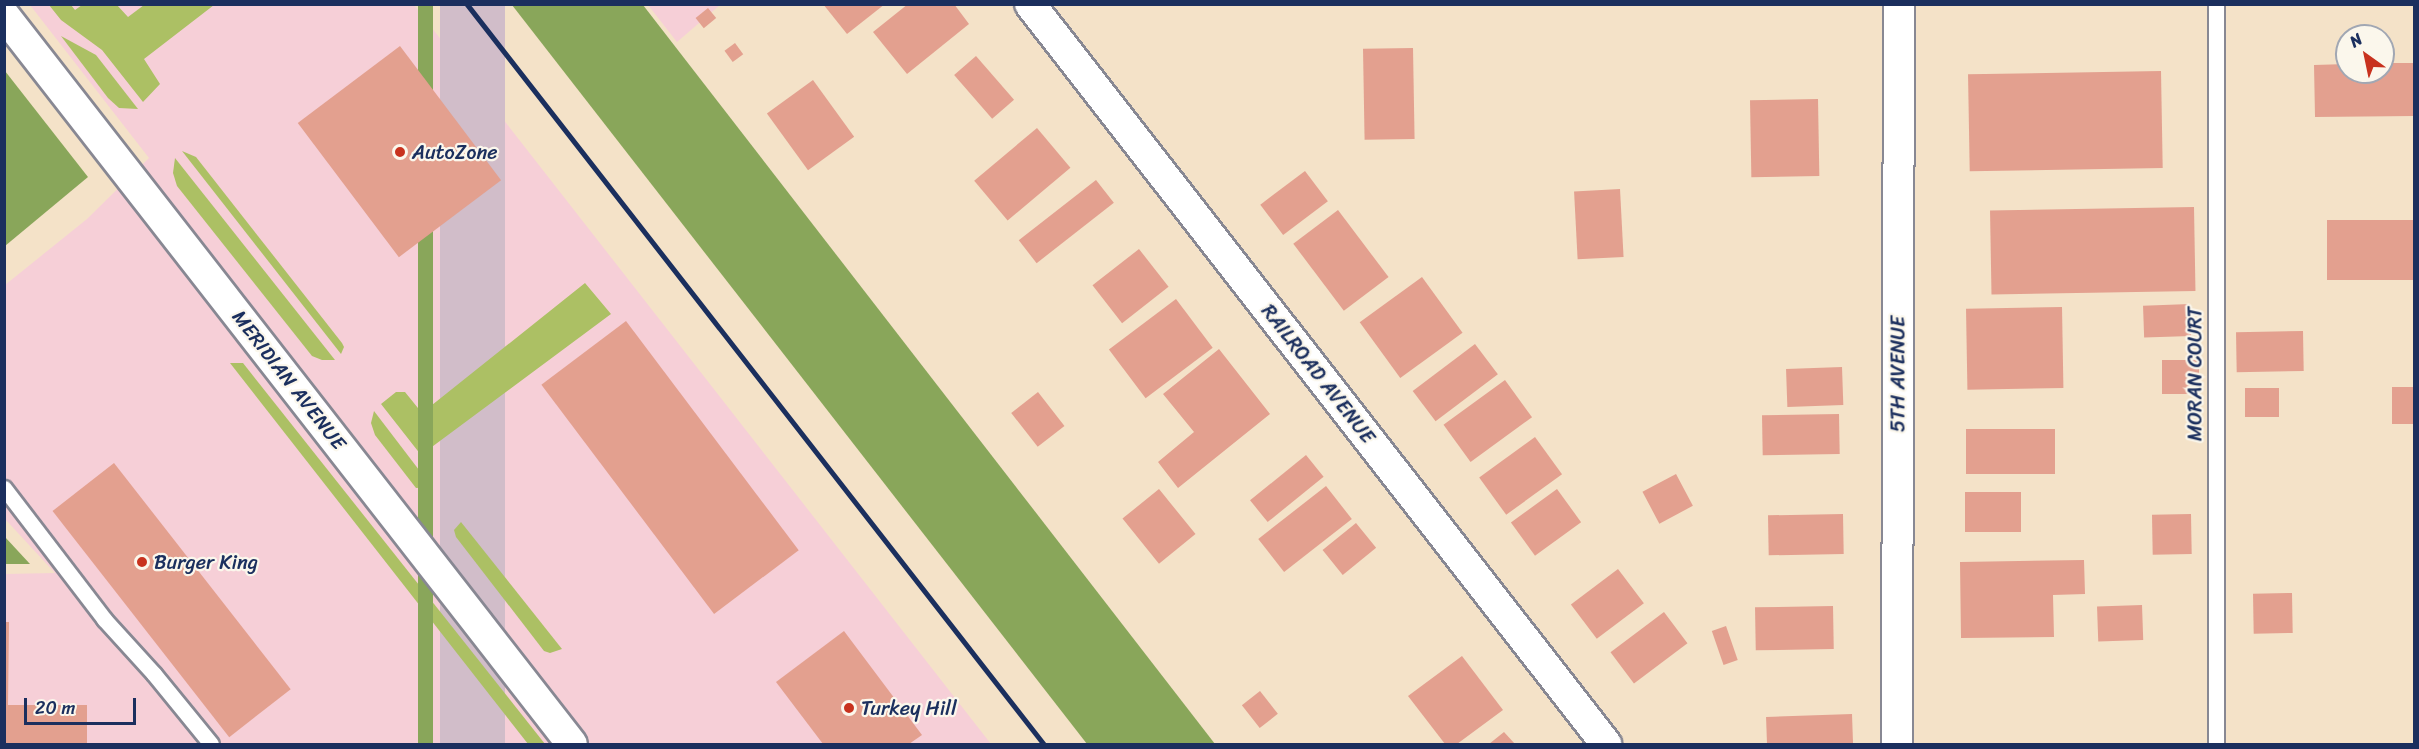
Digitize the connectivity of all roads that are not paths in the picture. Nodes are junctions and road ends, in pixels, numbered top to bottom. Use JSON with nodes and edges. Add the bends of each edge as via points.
{"nodes":[{"id":1,"x":1030,"y":4,"type":"edge"},
{"id":2,"x":1899,"y":4,"type":"edge"},
{"id":3,"x":2216,"y":4,"type":"edge"},
{"id":4,"x":4,"y":15,"type":"edge"},
{"id":5,"x":4,"y":488,"type":"edge"},
{"id":6,"x":211,"y":744,"type":"edge"},
{"id":7,"x":572,"y":744,"type":"edge"},
{"id":8,"x":1606,"y":744,"type":"edge"},
{"id":9,"x":1897,"y":744,"type":"edge"},
{"id":10,"x":2216,"y":744,"type":"edge"}],
"edges":[{"from":1,"to":8,"type":"street","name":"RAILROAD AVENUE"},
{"from":2,"to":9,"type":"street","name":"5TH AVENUE"},
{"from":3,"to":10,"type":"lane","name":"MORAN COURT"},
{"from":4,"to":7,"type":"street","name":"MERIDIAN AVENUE"},
{"from":5,"to":6,"type":"lane","via":[[104,619]]}]}
